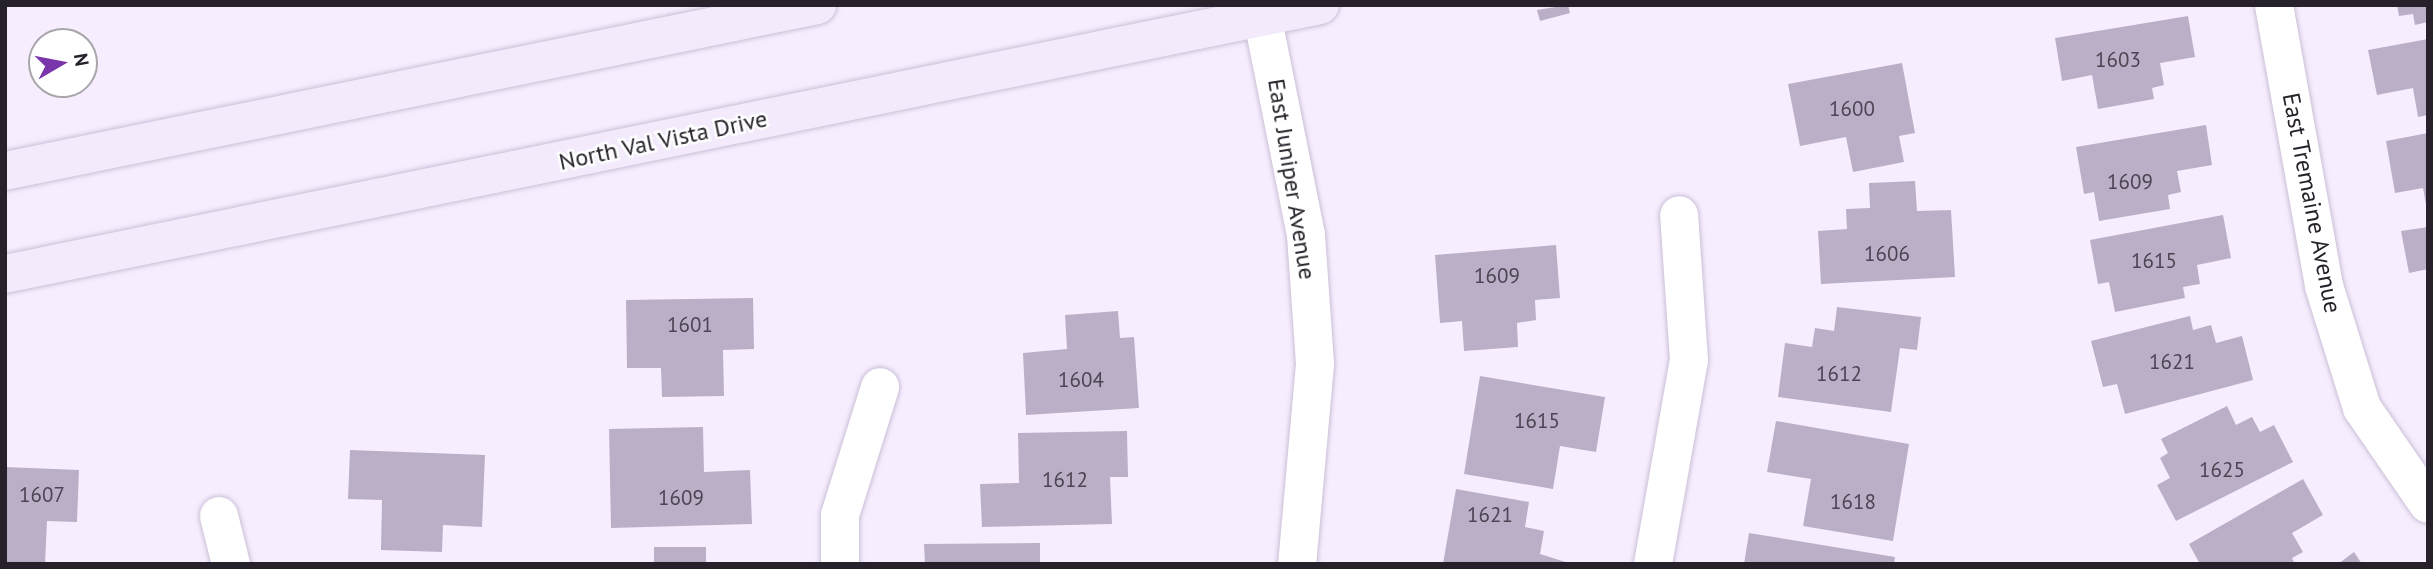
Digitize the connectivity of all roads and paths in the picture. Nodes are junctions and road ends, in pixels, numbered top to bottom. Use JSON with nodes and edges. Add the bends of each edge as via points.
{"nodes":[{"id":1,"x":817,"y":5,"type":"edge"},
{"id":2,"x":1320,"y":5,"type":"edge"},
{"id":3,"x":2274,"y":5,"type":"edge"},
{"id":4,"x":1261,"y":11,"type":"edge"},
{"id":5,"x":5,"y":171,"type":"edge"},
{"id":6,"x":1679,"y":215,"type":"dead end"},
{"id":7,"x":5,"y":274,"type":"edge"},
{"id":8,"x":880,"y":387,"type":"dead end"},
{"id":9,"x":2428,"y":504,"type":"edge"},
{"id":10,"x":219,"y":516,"type":"dead end"},
{"id":11,"x":231,"y":564,"type":"edge"},
{"id":12,"x":840,"y":564,"type":"edge"},
{"id":13,"x":1297,"y":564,"type":"edge"},
{"id":14,"x":1653,"y":564,"type":"edge"}],
"edges":[{"from":1,"to":5,"type":"main road"},
{"from":2,"to":4,"type":"main road","name":"North Val Vista Drive"},
{"from":3,"to":9,"type":"street","name":"East Tremaine Avenue","via":[[2324,286],[2362,408]]},
{"from":4,"to":7,"type":"main road","name":"North Val Vista Drive"},
{"from":4,"to":13,"type":"street","name":"East Juniper Avenue","via":[[1306,235],[1315,364]]},
{"from":6,"to":14,"type":"street","via":[[1689,360]]},
{"from":8,"to":12,"type":"street","via":[[840,515]]},
{"from":10,"to":11,"type":"street"}]}
